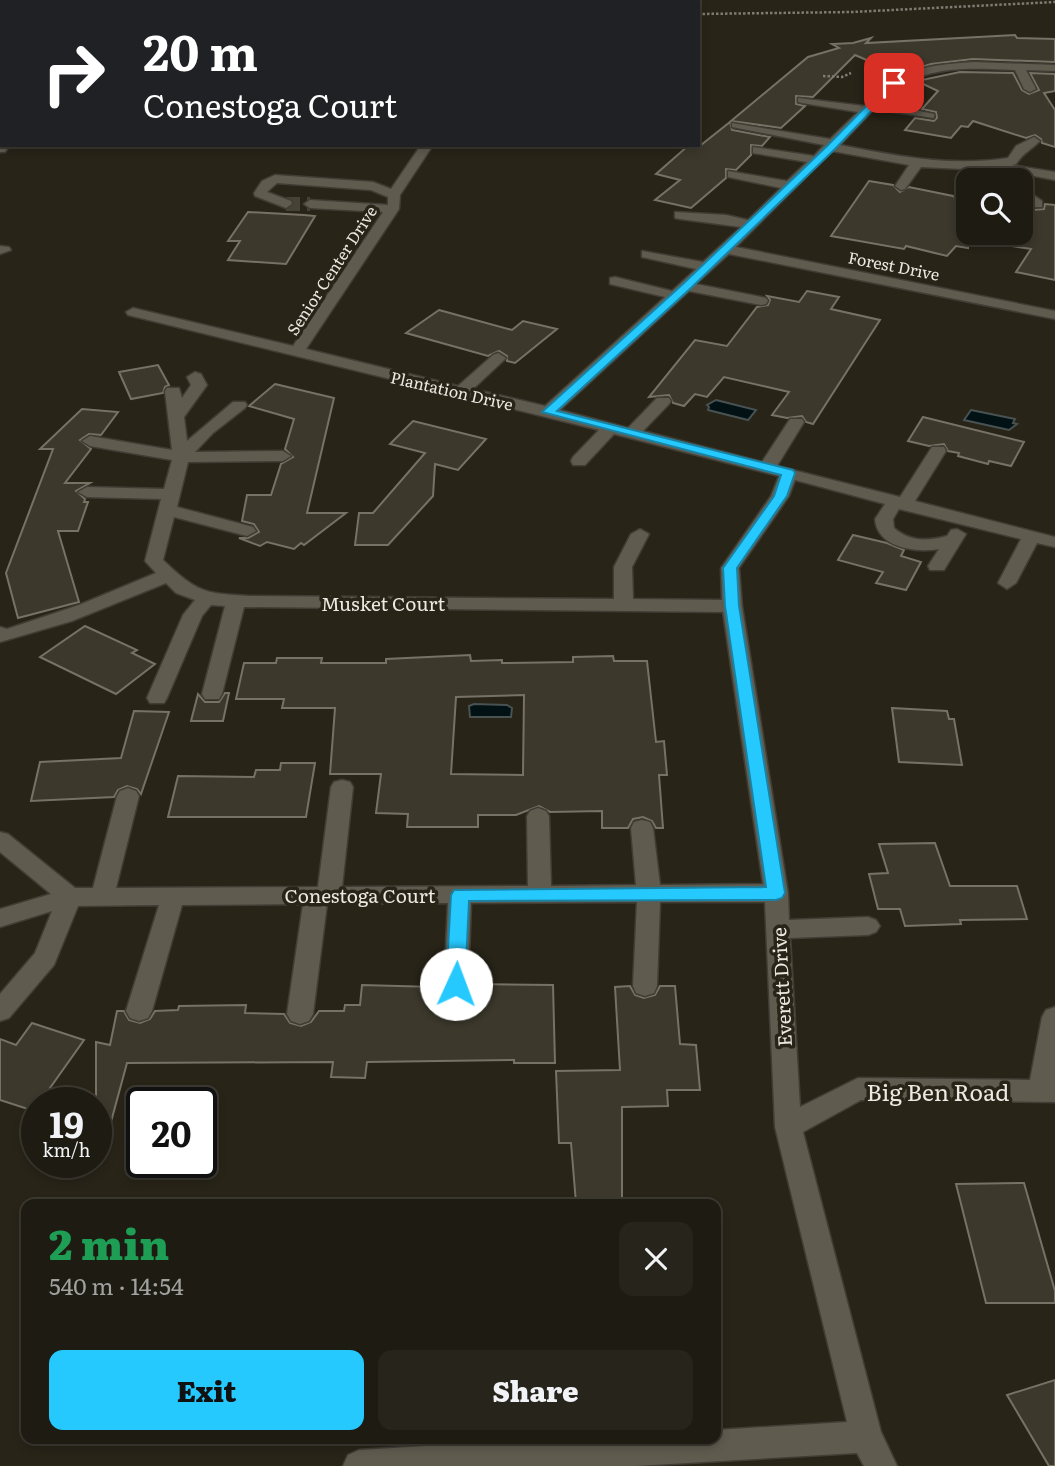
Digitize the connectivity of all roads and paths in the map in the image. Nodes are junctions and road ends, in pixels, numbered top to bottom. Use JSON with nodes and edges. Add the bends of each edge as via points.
{"nodes":[{"id":1,"x":1055,"y":2,"type":"edge"},
{"id":2,"x":700,"y":14,"type":"edge"},
{"id":3,"x":990,"y":52,"type":"dead end"},
{"id":4,"x":1000,"y":68,"type":"junction"},
{"id":5,"x":1020,"y":68,"type":"junction"},
{"id":6,"x":1055,"y":68,"type":"edge"},
{"id":7,"x":851,"y":73,"type":"dead end"},
{"id":8,"x":823,"y":76,"type":"dead end"},
{"id":9,"x":1030,"y":89,"type":"dead end"},
{"id":10,"x":802,"y":100,"type":"dead end"},
{"id":11,"x":870,"y":107,"type":"junction"},
{"id":12,"x":930,"y":116,"type":"dead end"},
{"id":13,"x":736,"y":125,"type":"dead end"},
{"id":14,"x":785,"y":125,"type":"dead end"},
{"id":15,"x":1034,"y":141,"type":"dead end"},
{"id":16,"x":837,"y":142,"type":"junction"},
{"id":17,"x":426,"y":147,"type":"edge"},
{"id":18,"x":757,"y":150,"type":"dead end"},
{"id":19,"x":818,"y":160,"type":"junction"},
{"id":20,"x":917,"y":163,"type":"junction"},
{"id":21,"x":991,"y":165,"type":"junction"},
{"id":22,"x":970,"y":166,"type":"joint"},
{"id":23,"x":995,"y":168,"type":"edge"},
{"id":24,"x":732,"y":174,"type":"dead end"},
{"id":25,"x":1055,"y":176,"type":"edge"},
{"id":26,"x":792,"y":186,"type":"junction"},
{"id":27,"x":901,"y":186,"type":"dead end"},
{"id":28,"x":1033,"y":201,"type":"edge"},
{"id":29,"x":393,"y":203,"type":"junction"},
{"id":30,"x":286,"y":204,"type":"tunnel mouth"},
{"id":31,"x":310,"y":204,"type":"tunnel mouth"},
{"id":32,"x":1037,"y":204,"type":"dead end"},
{"id":33,"x":680,"y":215,"type":"dead end"},
{"id":34,"x":751,"y":225,"type":"junction"},
{"id":35,"x":726,"y":249,"type":"junction"},
{"id":36,"x":647,"y":254,"type":"dead end"},
{"id":37,"x":706,"y":267,"type":"junction"},
{"id":38,"x":615,"y":281,"type":"dead end"},
{"id":39,"x":682,"y":291,"type":"junction"},
{"id":40,"x":761,"y":302,"type":"dead end"},
{"id":41,"x":133,"y":312,"type":"dead end"},
{"id":42,"x":1055,"y":315,"type":"edge"},
{"id":43,"x":296,"y":354,"type":"junction"},
{"id":44,"x":498,"y":358,"type":"dead end"},
{"id":45,"x":195,"y":377,"type":"dead end"},
{"id":46,"x":173,"y":391,"type":"dead end"},
{"id":47,"x":460,"y":391,"type":"junction"},
{"id":48,"x":663,"y":401,"type":"dead end"},
{"id":49,"x":239,"y":405,"type":"dead end"},
{"id":50,"x":548,"y":412,"type":"junction"},
{"id":51,"x":176,"y":417,"type":"junction"},
{"id":52,"x":796,"y":422,"type":"dead end"},
{"id":53,"x":610,"y":428,"type":"junction"},
{"id":54,"x":632,"y":433,"type":"junction"},
{"id":55,"x":90,"y":441,"type":"dead end"},
{"id":56,"x":938,"y":451,"type":"dead end"},
{"id":57,"x":283,"y":456,"type":"dead end"},
{"id":58,"x":181,"y":457,"type":"junction"},
{"id":59,"x":579,"y":461,"type":"dead end"},
{"id":60,"x":778,"y":470,"type":"junction"},
{"id":61,"x":87,"y":492,"type":"dead end"},
{"id":62,"x":169,"y":503,"type":"junction"},
{"id":63,"x":899,"y":504,"type":"junction"},
{"id":64,"x":965,"y":520,"type":"junction"},
{"id":65,"x":247,"y":531,"type":"dead end"},
{"id":66,"x":640,"y":534,"type":"dead end"},
{"id":67,"x":1031,"y":536,"type":"junction"},
{"id":68,"x":953,"y":540,"type":"junction"},
{"id":69,"x":1055,"y":542,"type":"edge"},
{"id":70,"x":937,"y":566,"type":"dead end"},
{"id":71,"x":168,"y":575,"type":"junction"},
{"id":72,"x":1007,"y":583,"type":"dead end"},
{"id":73,"x":206,"y":597,"type":"junction"},
{"id":74,"x":236,"y":601,"type":"junction"},
{"id":75,"x":624,"y":605,"type":"junction"},
{"id":76,"x":732,"y":606,"type":"junction"},
{"id":77,"x":0,"y":633,"type":"edge"},
{"id":78,"x":212,"y":694,"type":"dead end"},
{"id":79,"x":157,"y":698,"type":"dead end"},
{"id":80,"x":342,"y":786,"type":"dead end"},
{"id":81,"x":128,"y":796,"type":"dead end"},
{"id":82,"x":538,"y":816,"type":"dead end"},
{"id":83,"x":642,"y":828,"type":"dead end"},
{"id":84,"x":0,"y":840,"type":"edge"},
{"id":85,"x":776,"y":893,"type":"junction"},
{"id":86,"x":649,"y":894,"type":"junction"},
{"id":87,"x":460,"y":895,"type":"junction"},
{"id":88,"x":540,"y":895,"type":"junction"},
{"id":89,"x":173,"y":896,"type":"junction"},
{"id":90,"x":323,"y":896,"type":"junction"},
{"id":91,"x":70,"y":897,"type":"junction"},
{"id":92,"x":102,"y":897,"type":"junction"},
{"id":93,"x":0,"y":918,"type":"edge"},
{"id":94,"x":868,"y":926,"type":"dead end"},
{"id":95,"x":778,"y":929,"type":"junction"},
{"id":96,"x":456,"y":984,"type":"dead end"},
{"id":97,"x":645,"y":986,"type":"dead end"},
{"id":98,"x":0,"y":1011,"type":"edge"},
{"id":99,"x":139,"y":1011,"type":"dead end"},
{"id":100,"x":300,"y":1014,"type":"dead end"},
{"id":101,"x":1055,"y":1017,"type":"edge"},
{"id":102,"x":1048,"y":1091,"type":"edge"},
{"id":103,"x":788,"y":1127,"type":"junction"},
{"id":104,"x":866,"y":1437,"type":"junction"},
{"id":105,"x":359,"y":1466,"type":"edge"},
{"id":106,"x":881,"y":1466,"type":"edge"}],
"edges":[{"from":1,"to":2,"type":"path"},
{"from":3,"to":4,"type":"street"},
{"from":4,"to":5,"type":"street"},
{"from":4,"to":11,"type":"street","via":[[943,67],[911,74],[894,83]]},
{"from":5,"to":6,"type":"street"},
{"from":5,"to":9,"type":"street"},
{"from":7,"to":8,"type":"path"},
{"from":10,"to":11,"type":"street"},
{"from":11,"to":12,"type":"street"},
{"from":11,"to":16,"type":"street"},
{"from":13,"to":16,"type":"street"},
{"from":14,"to":16,"type":"street"},
{"from":15,"to":21,"type":"street","via":[[1012,161]]},
{"from":16,"to":19,"type":"street"},
{"from":16,"to":20,"type":"street"},
{"from":17,"to":29,"type":"street","name":"Senior Center Drive"},
{"from":18,"to":19,"type":"street"},
{"from":19,"to":26,"type":"street"},
{"from":20,"to":22,"type":"street"},
{"from":20,"to":27,"type":"street"},
{"from":21,"to":22,"type":"street"},
{"from":21,"to":23,"type":"street"},
{"from":21,"to":25,"type":"street"},
{"from":24,"to":26,"type":"street"},
{"from":26,"to":34,"type":"street"},
{"from":28,"to":32,"type":"street"},
{"from":29,"to":30,"type":"street","via":[[373,186],[275,179],[263,187],[260,193]]},
{"from":29,"to":31,"type":"street"},
{"from":29,"to":43,"type":"street","name":"Senior Center Drive"},
{"from":33,"to":34,"type":"street"},
{"from":34,"to":35,"type":"street"},
{"from":35,"to":37,"type":"street"},
{"from":35,"to":42,"type":"street","name":"Forest Drive"},
{"from":36,"to":37,"type":"street"},
{"from":37,"to":39,"type":"street"},
{"from":38,"to":39,"type":"street"},
{"from":39,"to":40,"type":"street"},
{"from":39,"to":50,"type":"street"},
{"from":41,"to":43,"type":"street","name":"Plantation Drive"},
{"from":43,"to":47,"type":"street","name":"Plantation Drive"},
{"from":44,"to":47,"type":"street"},
{"from":45,"to":51,"type":"street","via":[[199,385]]},
{"from":46,"to":51,"type":"street"},
{"from":47,"to":50,"type":"street","name":"Plantation Drive"},
{"from":48,"to":54,"type":"street"},
{"from":49,"to":58,"type":"street"},
{"from":50,"to":53,"type":"street","name":"Plantation Drive"},
{"from":51,"to":58,"type":"street"},
{"from":52,"to":60,"type":"street","name":"Everett Drive"},
{"from":53,"to":54,"type":"street","name":"Plantation Drive"},
{"from":53,"to":59,"type":"street"},
{"from":54,"to":60,"type":"street","name":"Plantation Drive"},
{"from":55,"to":58,"type":"street"},
{"from":56,"to":63,"type":"street"},
{"from":57,"to":58,"type":"street"},
{"from":58,"to":62,"type":"street"},
{"from":60,"to":63,"type":"street","name":"Plantation Drive"},
{"from":60,"to":76,"type":"street","name":"Everett Drive","via":[[780,496],[730,568]]},
{"from":61,"to":62,"type":"street"},
{"from":62,"to":65,"type":"street","via":[[183,512]]},
{"from":62,"to":71,"type":"street","via":[[154,561]]},
{"from":63,"to":64,"type":"street","name":"Plantation Drive"},
{"from":63,"to":68,"type":"street","via":[[884,523],[900,540],[922,546]]},
{"from":64,"to":67,"type":"street","name":"Plantation Drive"},
{"from":64,"to":68,"type":"street"},
{"from":66,"to":75,"type":"street","via":[[623,566]]},
{"from":67,"to":69,"type":"street","name":"Plantation Drive"},
{"from":67,"to":72,"type":"street"},
{"from":68,"to":70,"type":"street"},
{"from":71,"to":73,"type":"street","name":"Musket Court","via":[[183,589]]},
{"from":71,"to":77,"type":"street","via":[[57,621],[2,637]]},
{"from":73,"to":74,"type":"street","name":"Musket Court"},
{"from":73,"to":79,"type":"street","via":[[193,615]]},
{"from":74,"to":75,"type":"street","name":"Musket Court"},
{"from":74,"to":78,"type":"street"},
{"from":75,"to":76,"type":"street","name":"Musket Court"},
{"from":76,"to":85,"type":"street","name":"Everett Drive"},
{"from":80,"to":90,"type":"street"},
{"from":81,"to":92,"type":"street"},
{"from":82,"to":88,"type":"street"},
{"from":83,"to":86,"type":"street"},
{"from":84,"to":91,"type":"street"},
{"from":85,"to":86,"type":"street","name":"Conestoga Court"},
{"from":85,"to":95,"type":"street","name":"Everett Drive"},
{"from":86,"to":88,"type":"street","name":"Conestoga Court"},
{"from":86,"to":97,"type":"street"},
{"from":87,"to":88,"type":"street","name":"Conestoga Court"},
{"from":87,"to":90,"type":"street","name":"Conestoga Court"},
{"from":87,"to":96,"type":"street"},
{"from":89,"to":90,"type":"street","name":"Conestoga Court"},
{"from":89,"to":92,"type":"street","name":"Conestoga Court"},
{"from":89,"to":99,"type":"street"},
{"from":90,"to":100,"type":"street"},
{"from":91,"to":92,"type":"street","name":"Conestoga Court"},
{"from":91,"to":93,"type":"street","name":"Conestoga Court"},
{"from":91,"to":98,"type":"street","via":[[45,958]]},
{"from":94,"to":95,"type":"street"},
{"from":95,"to":103,"type":"street","name":"Everett Drive"},
{"from":101,"to":102,"type":"street"},
{"from":102,"to":103,"type":"street","name":"Big Ben Road","via":[[858,1089]]},
{"from":103,"to":104,"type":"street","name":"Everett Drive"},
{"from":104,"to":105,"type":"street"},
{"from":104,"to":106,"type":"street","name":"Everett Drive"}]}
